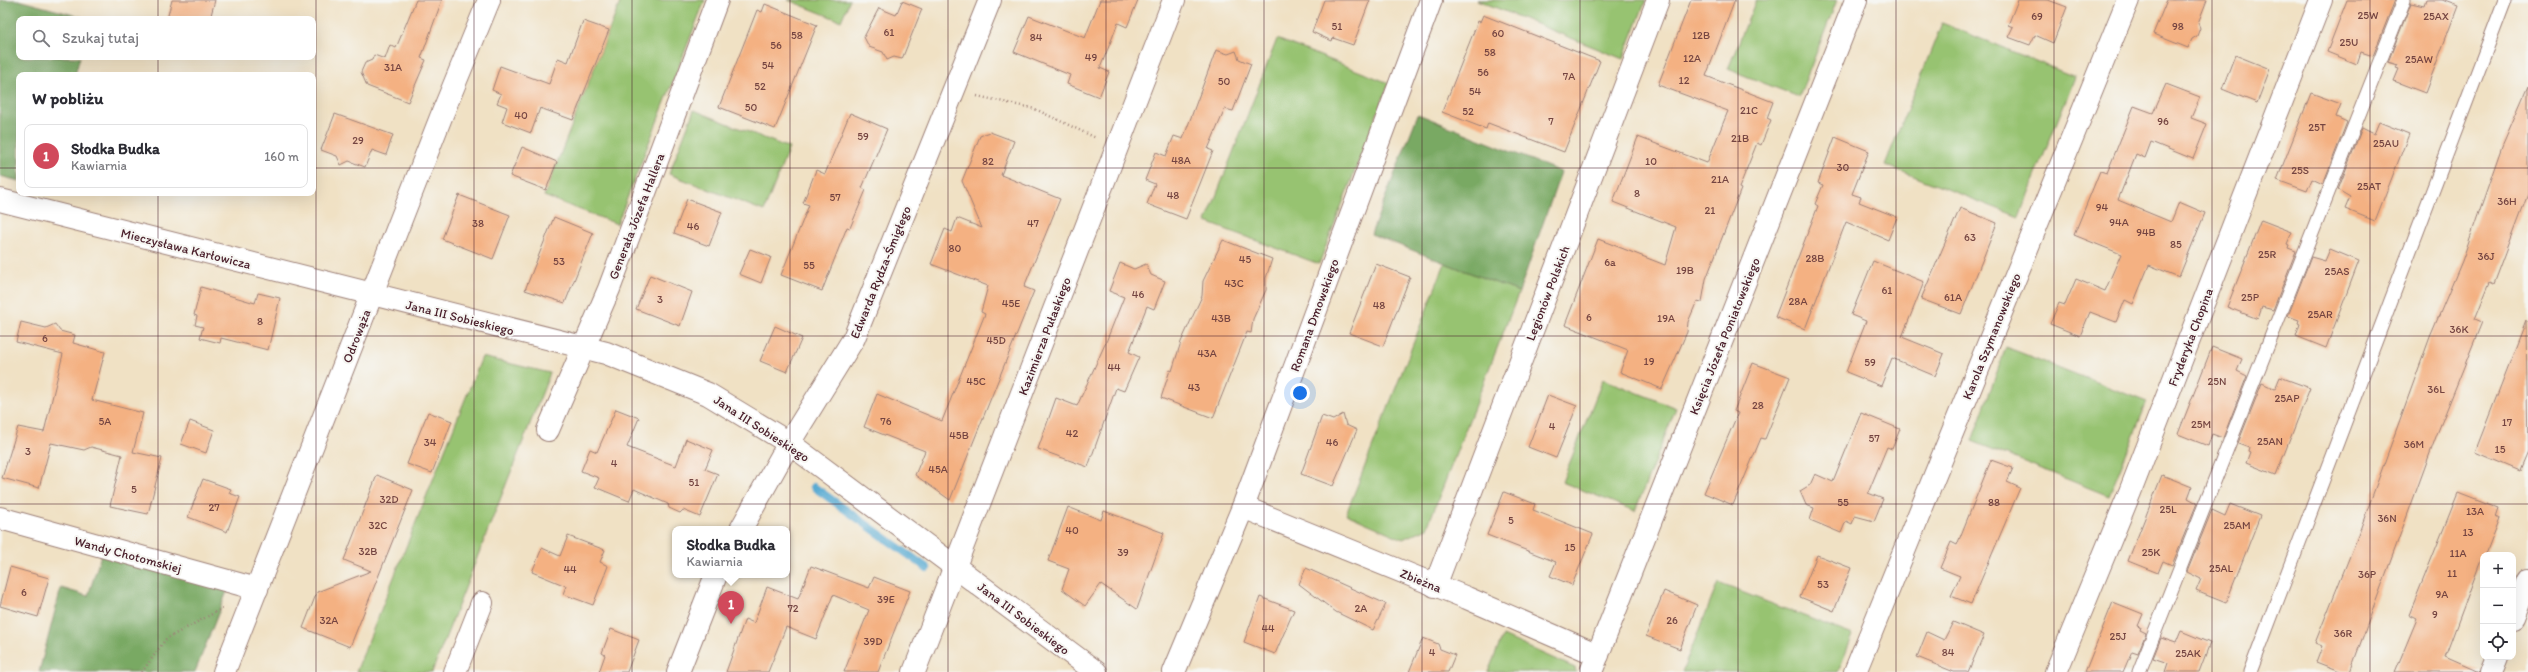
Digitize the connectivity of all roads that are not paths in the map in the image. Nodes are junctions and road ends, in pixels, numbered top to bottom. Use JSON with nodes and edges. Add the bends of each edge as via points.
{"nodes":[{"id":1,"x":489,"y":0,"type":"edge"},
{"id":2,"x":717,"y":0,"type":"edge"},
{"id":3,"x":990,"y":0,"type":"edge"},
{"id":4,"x":1174,"y":0,"type":"edge"},
{"id":5,"x":1431,"y":0,"type":"edge"},
{"id":6,"x":1658,"y":0,"type":"edge"},
{"id":7,"x":1856,"y":0,"type":"edge"},
{"id":8,"x":2128,"y":0,"type":"edge"},
{"id":9,"x":2321,"y":0,"type":"edge"},
{"id":10,"x":2404,"y":0,"type":"edge"},
{"id":11,"x":2505,"y":0,"type":"edge"},
{"id":12,"x":0,"y":200,"type":"edge"},
{"id":13,"x":372,"y":296,"type":"junction"},
{"id":14,"x":583,"y":348,"type":"junction"},
{"id":15,"x":548,"y":430,"type":"dead end"},
{"id":16,"x":789,"y":443,"type":"junction"},
{"id":17,"x":1242,"y":507,"type":"junction"},
{"id":18,"x":0,"y":518,"type":"edge"},
{"id":19,"x":743,"y":526,"type":"edge"},
{"id":20,"x":955,"y":567,"type":"junction"},
{"id":21,"x":715,"y":578,"type":"edge"},
{"id":22,"x":2528,"y":580,"type":"edge"},
{"id":23,"x":1436,"y":586,"type":"junction"},
{"id":24,"x":257,"y":589,"type":"junction"},
{"id":25,"x":482,"y":603,"type":"dead end"},
{"id":26,"x":2516,"y":610,"type":"edge"},
{"id":27,"x":2496,"y":660,"type":"edge"},
{"id":28,"x":1594,"y":664,"type":"edge"},
{"id":29,"x":224,"y":672,"type":"edge"},
{"id":30,"x":455,"y":672,"type":"edge"},
{"id":31,"x":678,"y":672,"type":"edge"},
{"id":32,"x":914,"y":672,"type":"edge"},
{"id":33,"x":1096,"y":672,"type":"edge"},
{"id":34,"x":1174,"y":672,"type":"edge"},
{"id":35,"x":1855,"y":672,"type":"edge"},
{"id":36,"x":2056,"y":672,"type":"edge"},
{"id":37,"x":2139,"y":672,"type":"edge"},
{"id":38,"x":2250,"y":672,"type":"edge"},
{"id":39,"x":2491,"y":672,"type":"edge"}],
"edges":[{"from":1,"to":13,"type":"street","name":"Odrowąża"},
{"from":2,"to":14,"type":"street","name":"Generała Józefa Hallera","via":[[609,289]]},
{"from":3,"to":16,"type":"street","name":"Edwarda Rydza-Śmigłego","via":[[854,338]]},
{"from":4,"to":20,"type":"street","name":"Kazimierza Pułaskiego"},
{"from":5,"to":17,"type":"street","name":"Romana Dmowskiego"},
{"from":6,"to":23,"type":"street","name":"Legionów Polskich"},
{"from":7,"to":28,"type":"street","name":"Księcia Józefa Poniatowskiego"},
{"from":8,"to":35,"type":"street","name":"Karola Szymanowskiego"},
{"from":9,"to":36,"type":"street","name":"Fryderyka Chopina","via":[[2130,492]]},
{"from":10,"to":37,"type":"lane"},
{"from":11,"to":38,"type":"lane"},
{"from":12,"to":13,"type":"street","name":"Mieczysława Karłowicza"},
{"from":13,"to":14,"type":"street","name":"Jana III Sobieskiego"},
{"from":13,"to":24,"type":"street","name":"Odrowąża"},
{"from":14,"to":15,"type":"street","name":"Generała Józefa Hallera"},
{"from":14,"to":16,"type":"street","name":"Jana III Sobieskiego","via":[[606,354],[708,394]]},
{"from":16,"to":19,"type":"street","name":"Edwarda Rydza-Śmigłego"},
{"from":16,"to":20,"type":"street","name":"Jana III Sobieskiego"},
{"from":17,"to":23,"type":"street","name":"Zbieżna"},
{"from":17,"to":34,"type":"street","name":"Romana Dmowskiego"},
{"from":18,"to":24,"type":"street","name":"Wandy Chotomskiej"},
{"from":20,"to":32,"type":"street","name":"Kazimierza Pułaskiego"},
{"from":20,"to":33,"type":"street","name":"Jana III Sobieskiego"},
{"from":21,"to":31,"type":"street"},
{"from":22,"to":26,"type":"street"},
{"from":23,"to":28,"type":"street","name":"Zbieżna"},
{"from":24,"to":29,"type":"street","name":"Odrowąża"},
{"from":25,"to":30,"type":"street"},
{"from":27,"to":39,"type":"street"}]}
